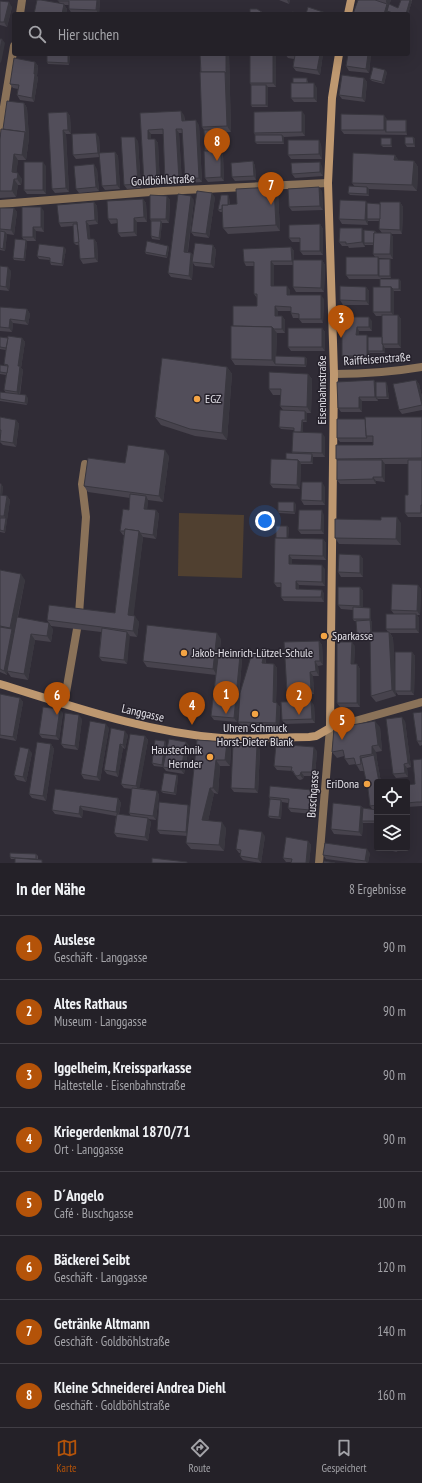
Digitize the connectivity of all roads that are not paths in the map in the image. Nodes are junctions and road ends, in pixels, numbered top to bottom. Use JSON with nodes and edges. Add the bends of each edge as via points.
{"nodes":[{"id":1,"x":22,"y":0,"type":"edge"},
{"id":2,"x":351,"y":0,"type":"edge"},
{"id":3,"x":20,"y":12,"type":"edge"},
{"id":4,"x":348,"y":12,"type":"edge"},
{"id":5,"x":12,"y":56,"type":"edge"},
{"id":6,"x":339,"y":56,"type":"edge"},
{"id":7,"x":0,"y":131,"type":"edge"},
{"id":8,"x":328,"y":183,"type":"junction"},
{"id":9,"x":0,"y":204,"type":"edge"},
{"id":10,"x":422,"y":367,"type":"edge"},
{"id":11,"x":334,"y":374,"type":"junction"},
{"id":12,"x":85,"y":464,"type":"dead end"},
{"id":13,"x":79,"y":614,"type":"edge"},
{"id":14,"x":78,"y":629,"type":"edge"},
{"id":15,"x":0,"y":684,"type":"edge"},
{"id":16,"x":422,"y":702,"type":"edge"},
{"id":17,"x":64,"y":704,"type":"junction"},
{"id":18,"x":330,"y":728,"type":"junction"},
{"id":19,"x":319,"y":863,"type":"edge"}],
"edges":[{"from":1,"to":3,"type":"street"},
{"from":2,"to":4,"type":"main road"},
{"from":5,"to":7,"type":"street"},
{"from":6,"to":8,"type":"main road","name":"Eisenbahnstraße","via":[[332,98]]},
{"from":8,"to":9,"type":"street","name":"Goldböhlstraße","via":[[163,191]]},
{"from":8,"to":11,"type":"main road","name":"Eisenbahnstraße"},
{"from":10,"to":11,"type":"street","name":"Raiffeisenstraße","via":[[365,374]]},
{"from":11,"to":18,"type":"main road","name":"Eisenbahnstraße"},
{"from":12,"to":13,"type":"street","via":[[82,484],[86,517]]},
{"from":14,"to":17,"type":"street"},
{"from":15,"to":17,"type":"main road","name":"Langgasse"},
{"from":16,"to":18,"type":"street"},
{"from":17,"to":18,"type":"main road","name":"Langgasse","via":[[150,727],[198,736],[309,737]]},
{"from":18,"to":19,"type":"street","name":"Buschgasse"}]}
